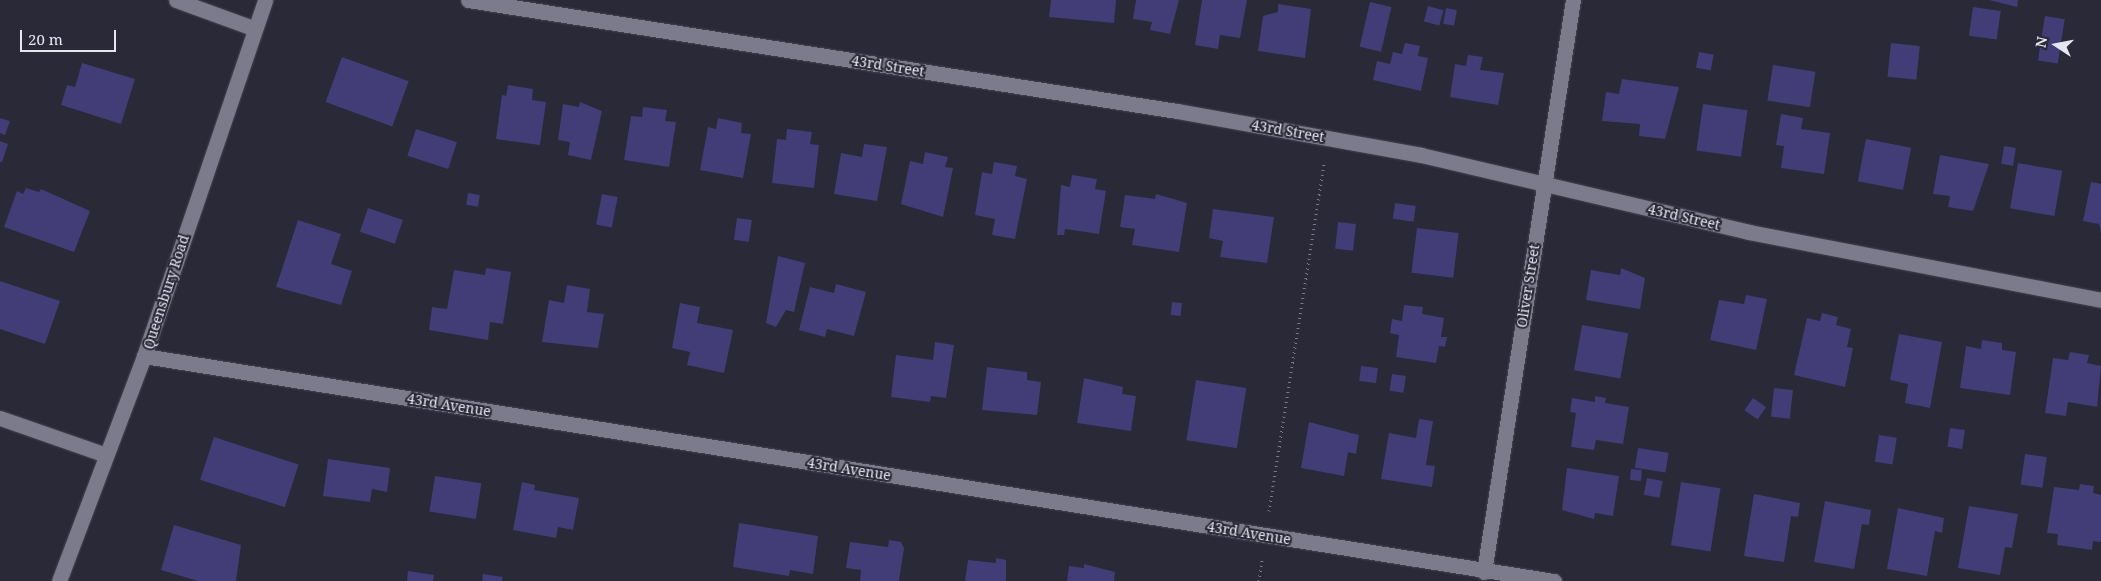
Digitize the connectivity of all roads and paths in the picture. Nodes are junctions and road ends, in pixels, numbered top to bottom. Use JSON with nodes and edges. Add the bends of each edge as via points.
{"nodes":[{"id":1,"x":176,"y":0,"type":"edge"},
{"id":2,"x":264,"y":0,"type":"edge"},
{"id":3,"x":468,"y":0,"type":"edge"},
{"id":4,"x":1573,"y":0,"type":"edge"},
{"id":5,"x":254,"y":28,"type":"junction"},
{"id":6,"x":1327,"y":138,"type":"junction"},
{"id":7,"x":1544,"y":184,"type":"junction"},
{"id":8,"x":2101,"y":300,"type":"edge"},
{"id":9,"x":144,"y":356,"type":"junction"},
{"id":10,"x":0,"y":418,"type":"edge"},
{"id":11,"x":106,"y":455,"type":"junction"},
{"id":12,"x":1265,"y":536,"type":"junction"},
{"id":13,"x":1484,"y":572,"type":"junction"},
{"id":14,"x":59,"y":581,"type":"edge"},
{"id":15,"x":1554,"y":581,"type":"edge"}],
"edges":[{"from":1,"to":5,"type":"street"},
{"from":2,"to":5,"type":"street","name":"Queensbury Road"},
{"from":3,"to":6,"type":"street","name":"43rd Street"},
{"from":4,"to":7,"type":"street","name":"Oliver Street"},
{"from":5,"to":9,"type":"street","name":"Queensbury Road"},
{"from":6,"to":7,"type":"street","name":"43rd Street"},
{"from":6,"to":12,"type":"path"},
{"from":7,"to":8,"type":"street","name":"43rd Street","via":[[1749,232]]},
{"from":7,"to":13,"type":"street","name":"Oliver Street"},
{"from":9,"to":11,"type":"street","name":"Queensbury Road"},
{"from":9,"to":12,"type":"street","name":"43rd Avenue"},
{"from":10,"to":11,"type":"street"},
{"from":11,"to":14,"type":"street","name":"Queensbury Road"},
{"from":12,"to":13,"type":"street","name":"43rd Avenue"},
{"from":13,"to":15,"type":"street","name":"43rd Avenue"}]}
